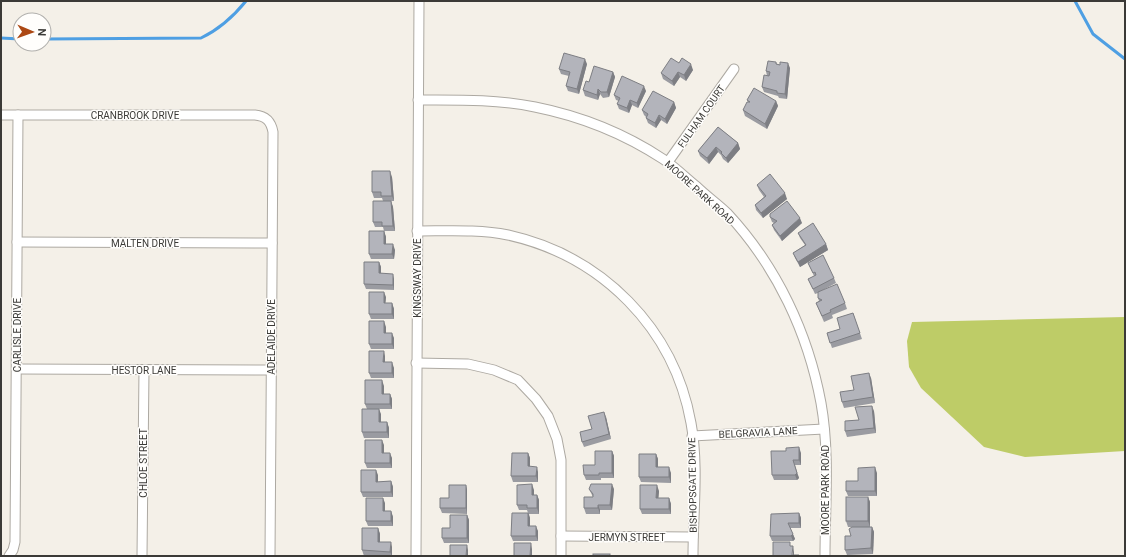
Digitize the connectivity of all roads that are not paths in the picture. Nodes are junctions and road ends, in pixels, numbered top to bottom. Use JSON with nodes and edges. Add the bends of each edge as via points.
{"nodes":[{"id":1,"x":419,"y":1,"type":"edge"},
{"id":2,"x":734,"y":69,"type":"dead end"},
{"id":3,"x":418,"y":100,"type":"junction"},
{"id":4,"x":1,"y":115,"type":"edge"},
{"id":5,"x":18,"y":115,"type":"junction"},
{"id":6,"x":267,"y":119,"type":"joint"},
{"id":7,"x":668,"y":162,"type":"junction"},
{"id":8,"x":417,"y":231,"type":"junction"},
{"id":9,"x":17,"y":242,"type":"junction"},
{"id":10,"x":272,"y":243,"type":"junction"},
{"id":11,"x":416,"y":363,"type":"junction"},
{"id":12,"x":17,"y":369,"type":"junction"},
{"id":13,"x":144,"y":370,"type":"junction"},
{"id":14,"x":271,"y":370,"type":"junction"},
{"id":15,"x":824,"y":429,"type":"junction"},
{"id":16,"x":692,"y":436,"type":"junction"},
{"id":17,"x":561,"y":536,"type":"junction"},
{"id":18,"x":693,"y":537,"type":"junction"},
{"id":19,"x":10,"y":555,"type":"edge"},
{"id":20,"x":142,"y":556,"type":"edge"},
{"id":21,"x":270,"y":556,"type":"edge"},
{"id":22,"x":416,"y":556,"type":"edge"},
{"id":23,"x":561,"y":556,"type":"edge"},
{"id":24,"x":693,"y":556,"type":"edge"},
{"id":25,"x":825,"y":556,"type":"edge"}],
"edges":[{"from":1,"to":3,"type":"street","name":"KINGSWAY DRIVE"},
{"from":2,"to":7,"type":"street","name":"FULHAM COURT"},
{"from":3,"to":7,"type":"street","name":"MOORE PARK ROAD","via":[[484,100],[536,107],[604,129]]},
{"from":3,"to":8,"type":"street","name":"KINGSWAY DRIVE"},
{"from":4,"to":5,"type":"street","name":"CRANBROOK DRIVE"},
{"from":5,"to":6,"type":"street","name":"CRANBROOK DRIVE","via":[[256,115]]},
{"from":5,"to":9,"type":"street","name":"CARLISLE DRIVE"},
{"from":6,"to":10,"type":"street","name":"ADELAIDE DRIVE","via":[[273,132]]},
{"from":7,"to":15,"type":"street","name":"MOORE PARK ROAD","via":[[727,213],[773,274],[794,313],[807,348],[821,404]]},
{"from":8,"to":11,"type":"street","name":"KINGSWAY DRIVE"},
{"from":8,"to":16,"type":"street","name":"BISHOPSGATE DRIVE","via":[[507,235],[557,251],[599,276],[627,299],[659,339],[686,400]]},
{"from":9,"to":10,"type":"street","name":"MALTEN DRIVE"},
{"from":9,"to":12,"type":"street","name":"CARLISLE DRIVE"},
{"from":10,"to":14,"type":"street","name":"ADELAIDE DRIVE"},
{"from":11,"to":17,"type":"street","via":[[468,364],[494,370],[518,380],[536,399],[557,438],[561,460]]},
{"from":11,"to":22,"type":"street","name":"KINGSWAY DRIVE"},
{"from":12,"to":13,"type":"street","name":"HESTOR LANE"},
{"from":12,"to":19,"type":"street","name":"CARLISLE DRIVE","via":[[15,542]]},
{"from":13,"to":14,"type":"street","name":"HESTOR LANE"},
{"from":13,"to":20,"type":"street","name":"CHLOE STREET"},
{"from":14,"to":21,"type":"street","name":"ADELAIDE DRIVE"},
{"from":15,"to":16,"type":"street","name":"BELGRAVIA LANE"},
{"from":15,"to":25,"type":"street","name":"MOORE PARK ROAD"},
{"from":16,"to":18,"type":"street","name":"BISHOPSGATE DRIVE"},
{"from":17,"to":18,"type":"street","name":"JERMYN STREET"},
{"from":17,"to":23,"type":"street"},
{"from":18,"to":24,"type":"street","name":"BISHOPSGATE DRIVE"}]}
